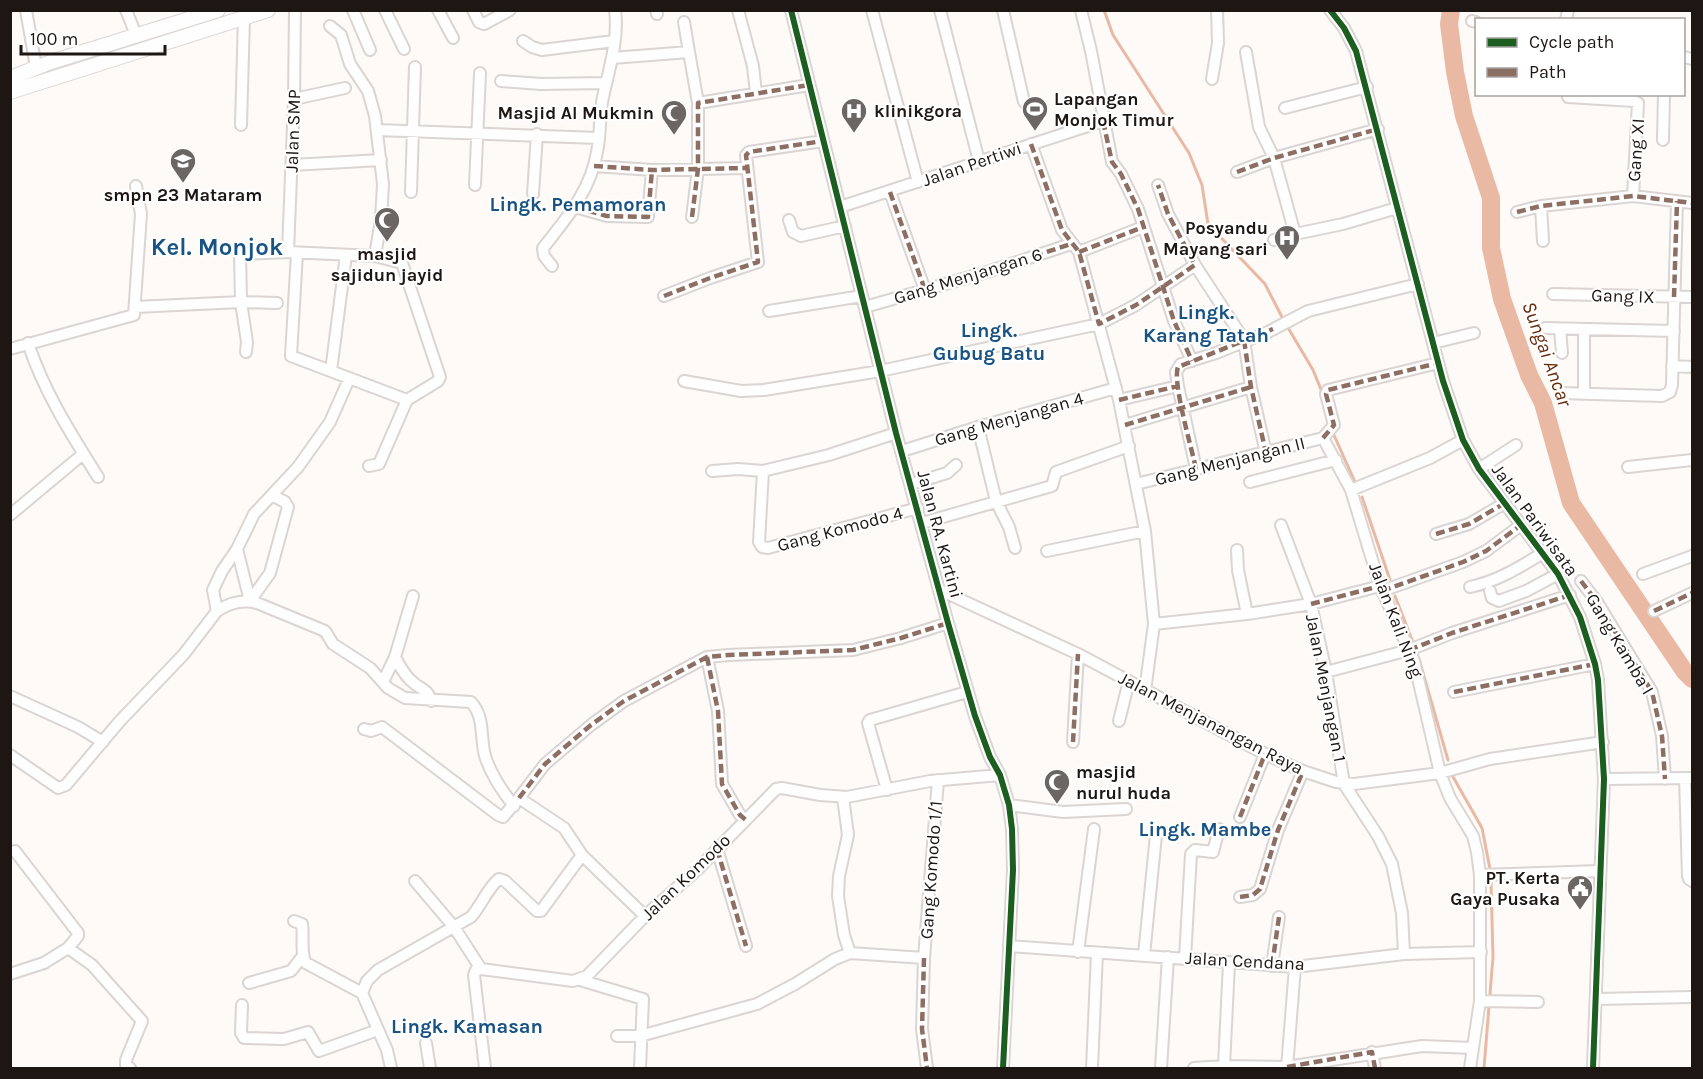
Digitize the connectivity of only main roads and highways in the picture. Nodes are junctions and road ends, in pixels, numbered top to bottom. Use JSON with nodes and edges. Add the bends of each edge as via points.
{"nodes":[{"id":1,"x":218,"y":10,"type":"edge"},
{"id":2,"x":268,"y":10,"type":"edge"},
{"id":3,"x":100,"y":47,"type":"junction"},
{"id":4,"x":107,"y":61,"type":"junction"},
{"id":5,"x":10,"y":78,"type":"edge"},
{"id":6,"x":10,"y":92,"type":"edge"}],
"edges":[{"from":1,"to":3,"type":"main road"},
{"from":2,"to":4,"type":"main road"},
{"from":3,"to":4,"type":"main road"},
{"from":3,"to":5,"type":"main road"},
{"from":4,"to":6,"type":"main road"}]}
